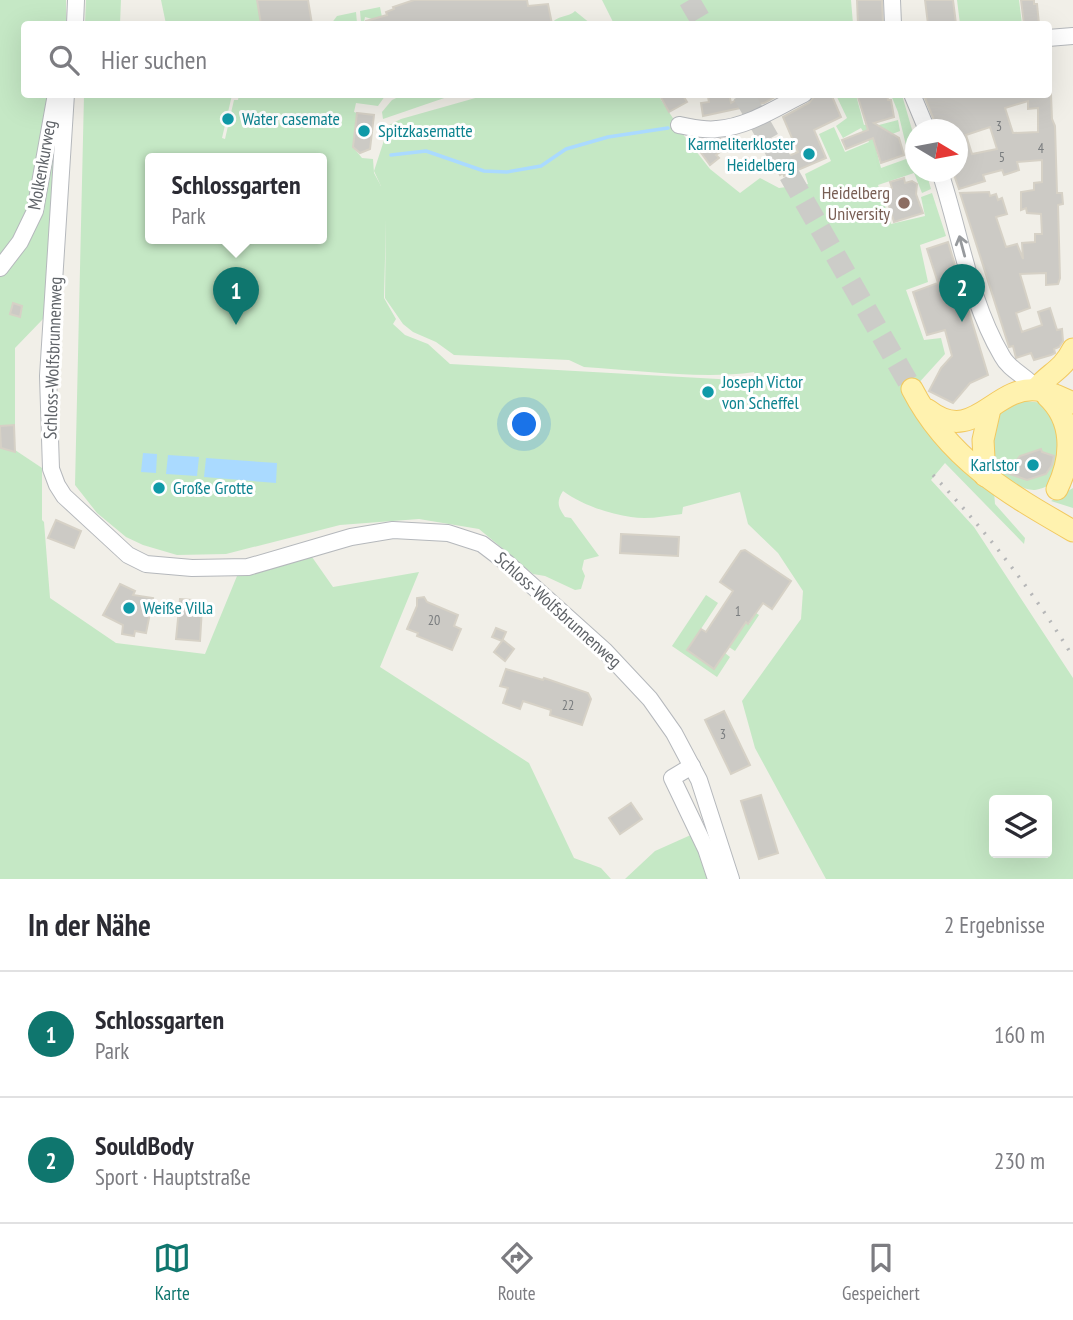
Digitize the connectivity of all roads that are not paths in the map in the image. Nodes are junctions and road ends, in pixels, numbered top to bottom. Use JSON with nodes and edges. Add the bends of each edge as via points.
{"nodes":[{"id":1,"x":76,"y":0,"type":"edge"},
{"id":2,"x":892,"y":0,"type":"edge"},
{"id":3,"x":75,"y":21,"type":"edge"},
{"id":4,"x":893,"y":21,"type":"edge"},
{"id":5,"x":1073,"y":36,"type":"edge"},
{"id":6,"x":1052,"y":38,"type":"edge"},
{"id":7,"x":55,"y":98,"type":"edge"},
{"id":8,"x":66,"y":98,"type":"edge"},
{"id":9,"x":796,"y":98,"type":"edge"},
{"id":10,"x":914,"y":98,"type":"edge"},
{"id":11,"x":922,"y":119,"type":"edge"},
{"id":12,"x":679,"y":125,"type":"dead end"},
{"id":13,"x":943,"y":182,"type":"edge"},
{"id":14,"x":0,"y":268,"type":"edge"},
{"id":15,"x":1073,"y":349,"type":"edge"},
{"id":16,"x":1036,"y":389,"type":"junction"},
{"id":17,"x":1073,"y":403,"type":"edge"},
{"id":18,"x":990,"y":408,"type":"junction"},
{"id":19,"x":985,"y":476,"type":"junction"},
{"id":20,"x":1065,"y":483,"type":"edge"},
{"id":21,"x":1016,"y":498,"type":"junction"},
{"id":22,"x":1073,"y":531,"type":"edge"},
{"id":23,"x":692,"y":766,"type":"junction"},
{"id":24,"x":716,"y":879,"type":"edge"},
{"id":25,"x":731,"y":879,"type":"edge"}],
"edges":[{"from":1,"to":3,"type":"street"},
{"from":2,"to":4,"type":"street"},
{"from":5,"to":6,"type":"street"},
{"from":7,"to":14,"type":"street","name":"Molkenkurweg","via":[[35,211],[24,236]]},
{"from":8,"to":23,"type":"street","name":"Schloss-Wolfsbrunnenweg","via":[[48,376],[51,469],[64,496],[128,555],[155,565],[248,568],[351,537],[393,530],[467,538],[496,555],[619,665],[658,709]]},
{"from":9,"to":12,"type":"street","via":[[750,121],[724,128]]},
{"from":10,"to":11,"type":"street"},
{"from":16,"to":13,"type":"street","one_way":true,"via":[[1005,361],[986,324]]},
{"from":15,"to":16,"type":"main road","via":[[1062,368]]},
{"from":16,"to":17,"type":"main road"},
{"from":16,"to":18,"type":"main road","via":[[1009,396]]},
{"from":16,"to":20,"type":"main road","via":[[1055,401],[1072,431]]},
{"from":18,"to":19,"type":"main road","via":[[983,440]]},
{"from":18,"to":19,"type":"main road","via":[[962,421],[948,421],[928,409],[912,389],[926,417]]},
{"from":19,"to":21,"type":"main road"},
{"from":20,"to":21,"type":"main road","via":[[1043,496]]},
{"from":21,"to":22,"type":"main road"},
{"from":23,"to":24,"type":"street","via":[[672,778]]},
{"from":23,"to":25,"type":"street","name":"Schloss-Wolfsbrunnenweg"}]}
